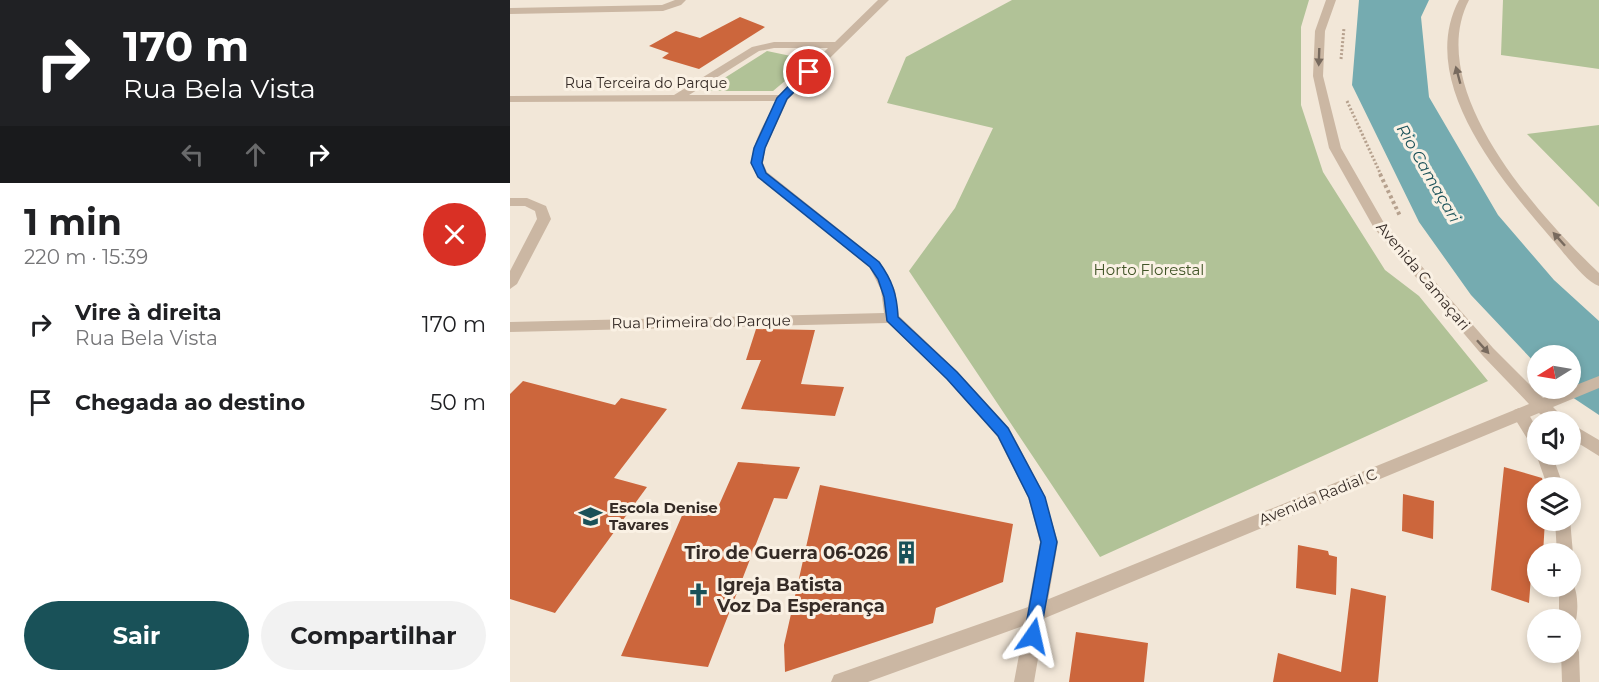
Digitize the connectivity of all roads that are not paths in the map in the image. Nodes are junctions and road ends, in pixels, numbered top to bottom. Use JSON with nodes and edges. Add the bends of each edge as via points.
{"nodes":[{"id":1,"x":548,"y":0,"type":"edge"},
{"id":2,"x":884,"y":0,"type":"edge"},
{"id":3,"x":1331,"y":0,"type":"edge"},
{"id":4,"x":1464,"y":0,"type":"edge"},
{"id":5,"x":677,"y":3,"type":"edge"},
{"id":6,"x":542,"y":10,"type":"junction"},
{"id":7,"x":510,"y":11,"type":"edge"},
{"id":8,"x":835,"y":45,"type":"junction"},
{"id":9,"x":678,"y":97,"type":"junction"},
{"id":10,"x":783,"y":98,"type":"junction"},
{"id":11,"x":510,"y":99,"type":"edge"},
{"id":12,"x":510,"y":202,"type":"edge"},
{"id":13,"x":1599,"y":281,"type":"edge"},
{"id":14,"x":510,"y":284,"type":"edge"},
{"id":15,"x":892,"y":318,"type":"junction"},
{"id":16,"x":510,"y":327,"type":"edge"},
{"id":17,"x":1599,"y":382,"type":"edge"},
{"id":18,"x":1540,"y":405,"type":"junction"},
{"id":19,"x":1547,"y":411,"type":"edge"},
{"id":20,"x":1519,"y":414,"type":"junction"},
{"id":21,"x":1527,"y":427,"type":"edge"},
{"id":22,"x":1581,"y":436,"type":"edge"},
{"id":23,"x":1599,"y":448,"type":"edge"},
{"id":24,"x":1038,"y":612,"type":"junction"},
{"id":25,"x":1570,"y":663,"type":"edge"},
{"id":26,"x":842,"y":682,"type":"edge"},
{"id":27,"x":1024,"y":682,"type":"edge"},
{"id":28,"x":1571,"y":682,"type":"edge"}],
"edges":[{"from":1,"to":6,"type":"street"},
{"from":2,"to":8,"type":"street"},
{"from":3,"to":18,"type":"street","name":"Avenida Camaçari","one_way":true,"via":[[1320,31],[1318,76],[1335,148],[1379,225],[1452,312]]},
{"from":13,"to":4,"type":"street","one_way":true,"via":[[1524,198],[1492,156],[1466,108],[1454,59],[1455,19]]},
{"from":5,"to":6,"type":"street","via":[[663,8]]},
{"from":6,"to":7,"type":"street"},
{"from":8,"to":9,"type":"street","via":[[765,46]]},
{"from":8,"to":10,"type":"street"},
{"from":9,"to":10,"type":"street","name":"Rua Terceira do Parque"},
{"from":9,"to":11,"type":"street","name":"Rua Terceira do Parque"},
{"from":10,"to":15,"type":"street","via":[[759,148],[757,163],[762,174],[875,264],[891,297]]},
{"from":12,"to":14,"type":"street","via":[[527,202],[541,209],[543,219]]},
{"from":15,"to":16,"type":"street","name":"Rua Primeira do Parque"},
{"from":15,"to":24,"type":"street","via":[[952,375],[1003,432],[1037,497],[1049,542]]},
{"from":17,"to":18,"type":"street","name":"Avenida Radial C"},
{"from":18,"to":19,"type":"street","name":"Avenida Camaçari"},
{"from":18,"to":20,"type":"street","name":"Avenida Radial C"},
{"from":20,"to":21,"type":"lane"},
{"from":20,"to":24,"type":"street","name":"Avenida Radial C"},
{"from":22,"to":23,"type":"street"},
{"from":24,"to":26,"type":"street","name":"Avenida Radial C"},
{"from":24,"to":27,"type":"street"},
{"from":25,"to":28,"type":"lane"}]}
